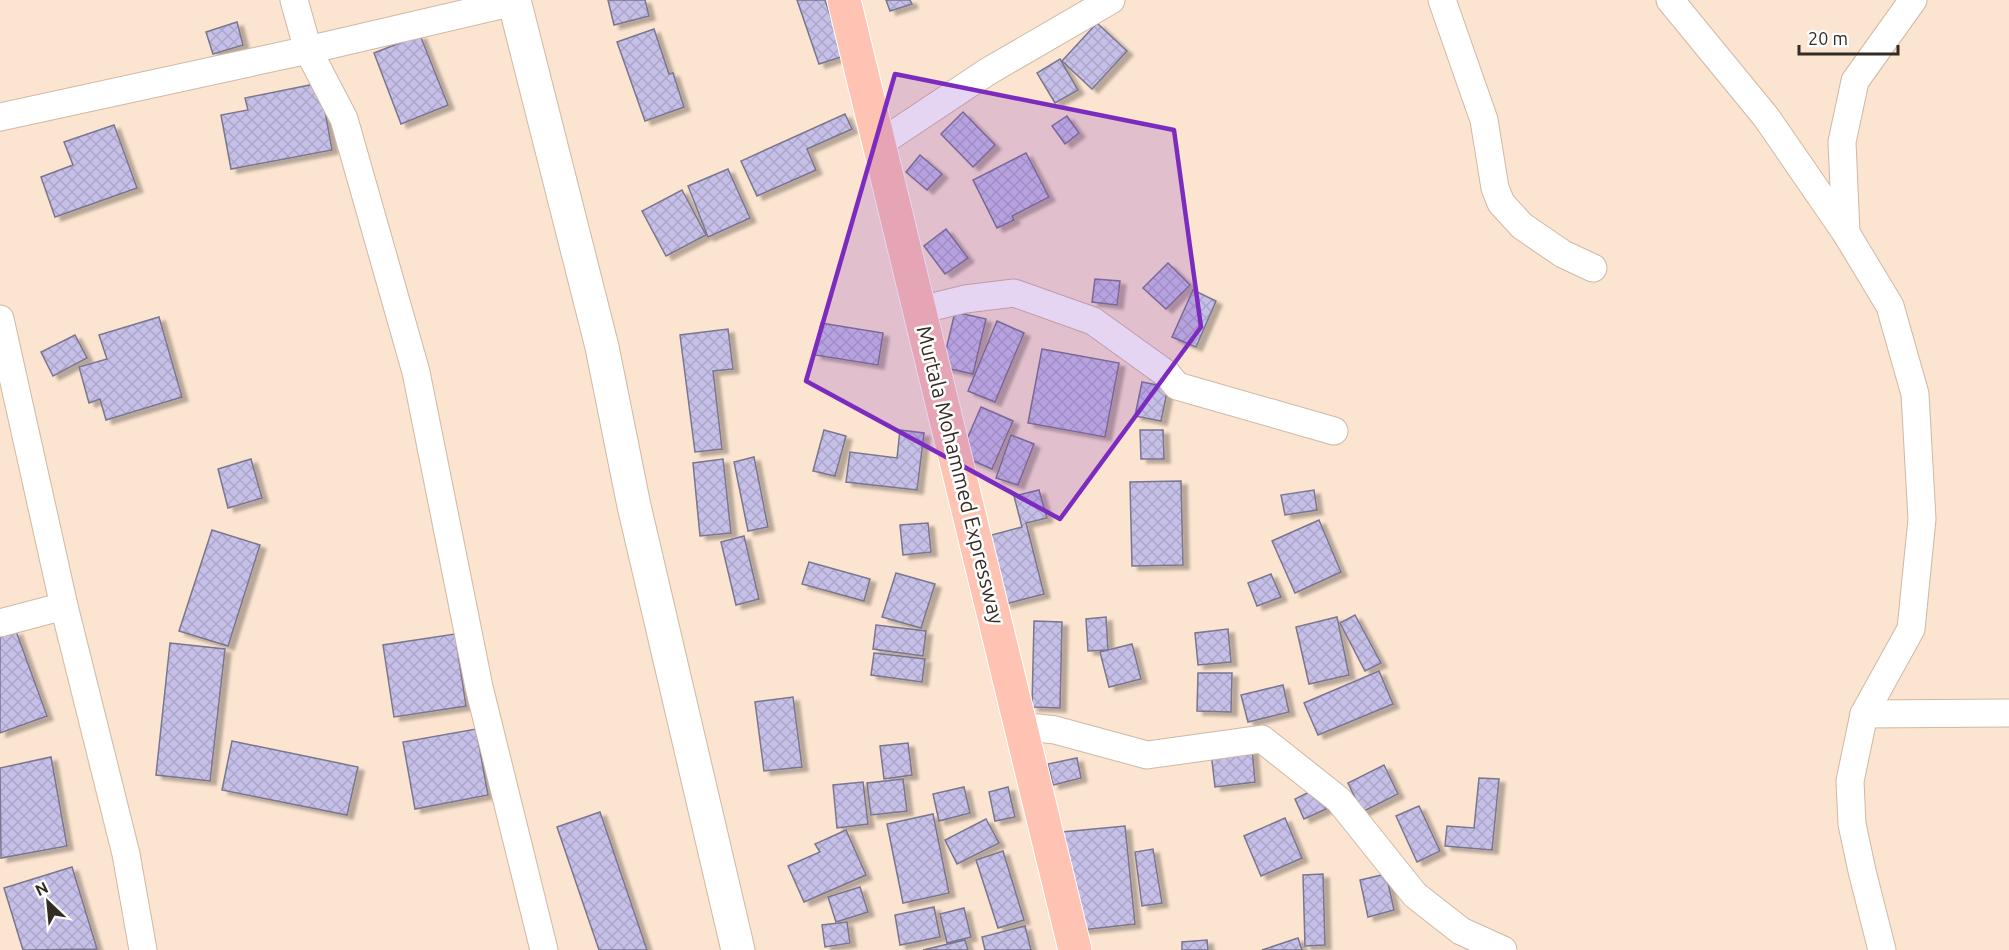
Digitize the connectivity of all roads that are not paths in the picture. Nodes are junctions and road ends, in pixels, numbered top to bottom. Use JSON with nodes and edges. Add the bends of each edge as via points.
{"nodes":[{"id":1,"x":294,"y":0,"type":"edge"},
{"id":2,"x":844,"y":0,"type":"edge"},
{"id":3,"x":1111,"y":0,"type":"edge"},
{"id":4,"x":1442,"y":0,"type":"edge"},
{"id":5,"x":1670,"y":0,"type":"edge"},
{"id":6,"x":1914,"y":0,"type":"edge"},
{"id":7,"x":514,"y":1,"type":"edge"},
{"id":8,"x":308,"y":50,"type":"junction"},
{"id":9,"x":0,"y":117,"type":"edge"},
{"id":10,"x":879,"y":144,"type":"junction"},
{"id":11,"x":1846,"y":233,"type":"junction"},
{"id":12,"x":1593,"y":268,"type":"dead end"},
{"id":13,"x":920,"y":310,"type":"junction"},
{"id":14,"x":0,"y":319,"type":"edge"},
{"id":15,"x":1334,"y":431,"type":"dead end"},
{"id":16,"x":64,"y":606,"type":"junction"},
{"id":17,"x":0,"y":623,"type":"edge"},
{"id":18,"x":2009,"y":713,"type":"edge"},
{"id":19,"x":1864,"y":714,"type":"junction"},
{"id":20,"x":1020,"y":726,"type":"junction"},
{"id":21,"x":142,"y":950,"type":"edge"},
{"id":22,"x":544,"y":950,"type":"edge"},
{"id":23,"x":738,"y":950,"type":"edge"},
{"id":24,"x":1075,"y":950,"type":"edge"},
{"id":25,"x":1503,"y":950,"type":"edge"},
{"id":26,"x":1882,"y":950,"type":"edge"}],
"edges":[{"from":1,"to":8,"type":"street"},
{"from":2,"to":10,"type":"main road","name":"Murtala Mohammed Expressway"},
{"from":3,"to":10,"type":"street","via":[[987,72]]},
{"from":4,"to":12,"type":"street","via":[[1484,120],[1501,203],[1522,226],[1563,254]]},
{"from":5,"to":11,"type":"street","via":[[1766,117]]},
{"from":6,"to":11,"type":"street","via":[[1855,81],[1842,142]]},
{"from":7,"to":8,"type":"street"},
{"from":7,"to":23,"type":"main road","via":[[602,347],[634,506]]},
{"from":8,"to":9,"type":"street"},
{"from":8,"to":22,"type":"street","via":[[344,119],[416,372],[478,687]]},
{"from":10,"to":13,"type":"main road","name":"Murtala Mohammed Expressway"},
{"from":11,"to":19,"type":"street","via":[[1890,306],[1915,394],[1922,519],[1911,629]]},
{"from":13,"to":15,"type":"street","via":[[1014,293],[1093,321],[1168,375],[1177,386]]},
{"from":13,"to":20,"type":"main road","name":"Murtala Mohammed Expressway"},
{"from":14,"to":16,"type":"street"},
{"from":16,"to":17,"type":"street"},
{"from":16,"to":21,"type":"street","via":[[126,854]]},
{"from":18,"to":19,"type":"street"},
{"from":19,"to":26,"type":"street","via":[[1850,781],[1852,824]]},
{"from":20,"to":24,"type":"main road","name":"Murtala Mohammed Expressway"},
{"from":20,"to":25,"type":"street","via":[[1055,730],[1147,755],[1262,739],[1339,800],[1415,895],[1461,931]]}]}
